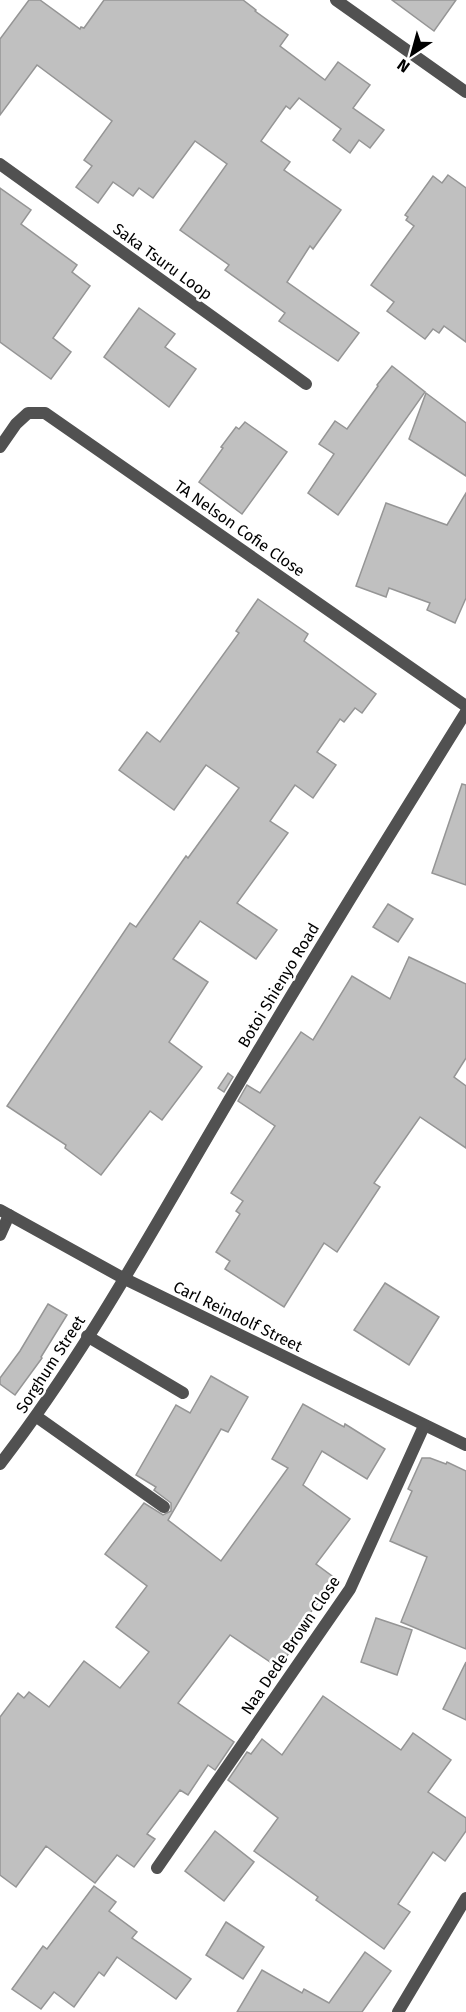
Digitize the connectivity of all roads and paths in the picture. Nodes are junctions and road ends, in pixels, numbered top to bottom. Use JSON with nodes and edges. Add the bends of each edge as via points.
{"nodes":[{"id":1,"x":336,"y":0,"type":"edge"},
{"id":2,"x":466,"y":92,"type":"edge"},
{"id":3,"x":0,"y":164,"type":"edge"},
{"id":4,"x":306,"y":384,"type":"dead end"},
{"id":5,"x":0,"y":447,"type":"edge"},
{"id":6,"x":466,"y":706,"type":"edge"},
{"id":7,"x":466,"y":712,"type":"edge"},
{"id":8,"x":4,"y":1212,"type":"edge"},
{"id":9,"x":0,"y":1235,"type":"edge"},
{"id":10,"x":123,"y":1278,"type":"junction"},
{"id":11,"x":87,"y":1336,"type":"junction"},
{"id":12,"x":183,"y":1393,"type":"dead end"},
{"id":13,"x":37,"y":1417,"type":"junction"},
{"id":14,"x":424,"y":1426,"type":"junction"},
{"id":15,"x":466,"y":1445,"type":"edge"},
{"id":16,"x":0,"y":1464,"type":"edge"},
{"id":17,"x":164,"y":1507,"type":"dead end"},
{"id":18,"x":157,"y":1868,"type":"dead end"},
{"id":19,"x":466,"y":1898,"type":"edge"},
{"id":20,"x":398,"y":2012,"type":"edge"}],
"edges":[{"from":1,"to":2,"type":"street"},
{"from":3,"to":4,"type":"street","name":"Saka Tsuru Loop"},
{"from":5,"to":6,"type":"street","name":"TA Nelson Cofie Close","via":[[28,412],[45,413]]},
{"from":7,"to":10,"type":"street","name":"Botoi Shienyo Road","via":[[319,946]]},
{"from":8,"to":9,"type":"street"},
{"from":8,"to":10,"type":"street","name":"Carl Reindolf Street"},
{"from":10,"to":11,"type":"street","name":"Sorghum Street"},
{"from":10,"to":14,"type":"street","name":"Carl Reindolf Street"},
{"from":11,"to":12,"type":"street"},
{"from":11,"to":13,"type":"street","name":"Sorghum Street"},
{"from":13,"to":16,"type":"street","name":"Sorghum Street"},
{"from":13,"to":17,"type":"street"},
{"from":14,"to":15,"type":"street","name":"Carl Reindolf Street"},
{"from":14,"to":18,"type":"street","name":"Naa Dede Brown Close","via":[[350,1589]]},
{"from":19,"to":20,"type":"street"}]}
